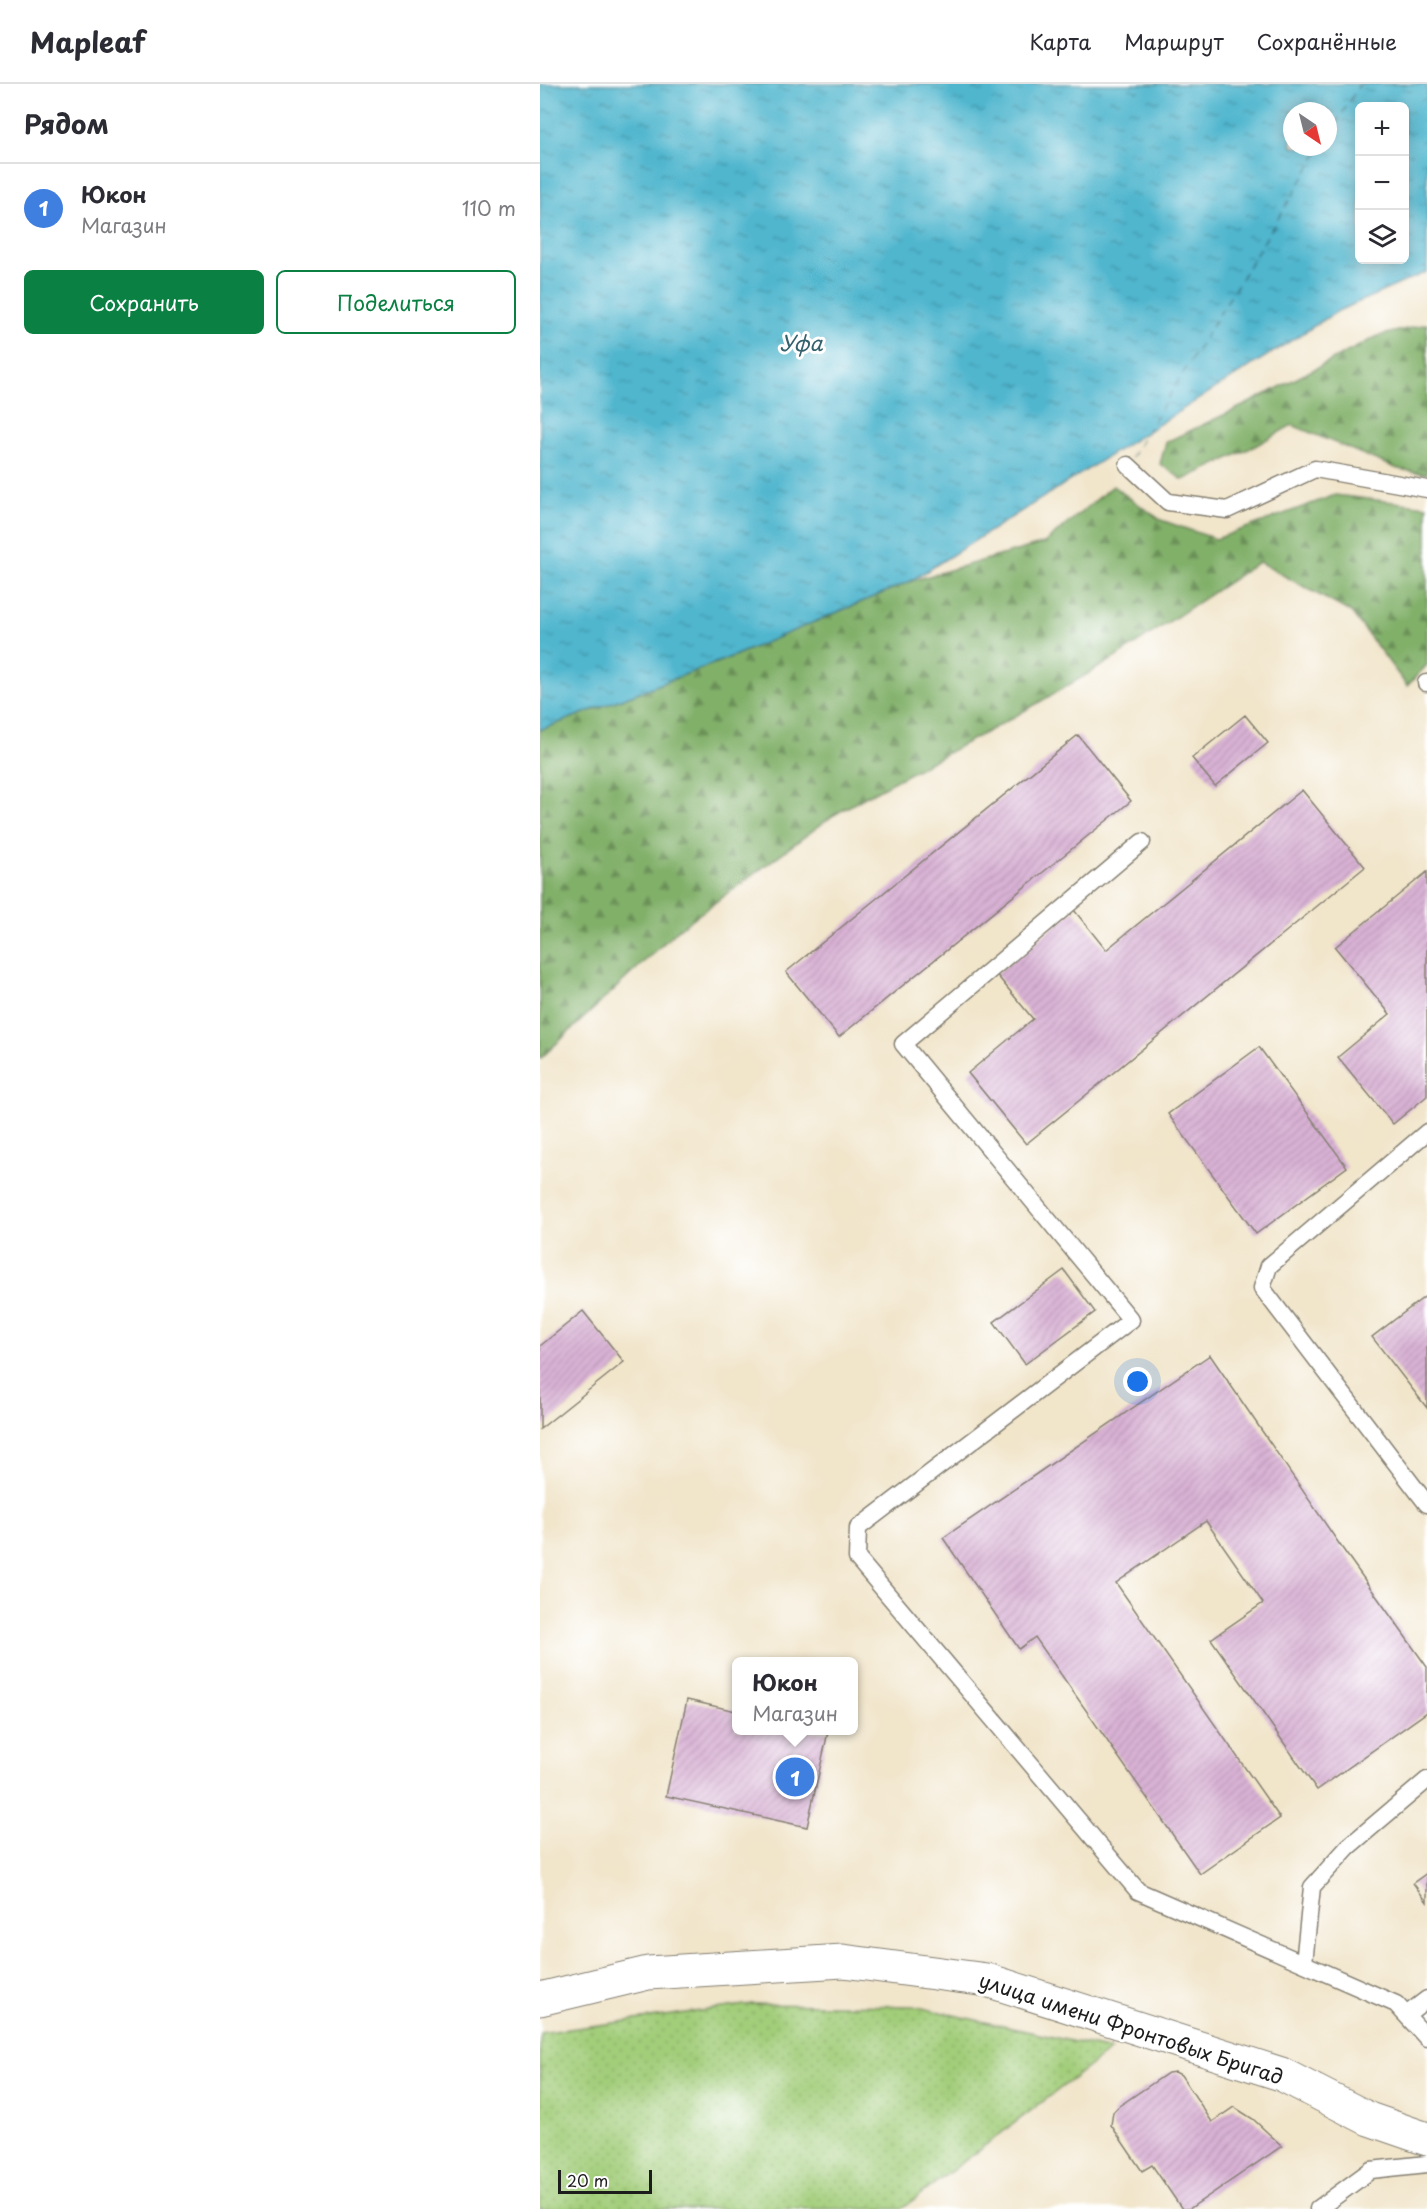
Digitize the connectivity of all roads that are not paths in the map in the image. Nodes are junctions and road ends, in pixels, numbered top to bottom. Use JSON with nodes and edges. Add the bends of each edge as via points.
{"nodes":[{"id":1,"x":1128,"y":465,"type":"dead end"},
{"id":2,"x":1427,"y":489,"type":"edge"},
{"id":3,"x":1142,"y":842,"type":"dead end"},
{"id":4,"x":1427,"y":1132,"type":"edge"},
{"id":5,"x":1427,"y":1504,"type":"edge"},
{"id":6,"x":1427,"y":1780,"type":"edge"},
{"id":7,"x":1304,"y":1963,"type":"junction"},
{"id":8,"x":540,"y":1999,"type":"edge"},
{"id":9,"x":1427,"y":1999,"type":"edge"},
{"id":10,"x":1406,"y":2014,"type":"junction"},
{"id":11,"x":1427,"y":2038,"type":"edge"},
{"id":12,"x":1427,"y":2139,"type":"edge"},
{"id":13,"x":1427,"y":2164,"type":"edge"},
{"id":14,"x":1318,"y":2209,"type":"edge"}],
"edges":[{"from":1,"to":2,"type":"lane","via":[[1168,502],[1227,510],[1315,469]]},
{"from":3,"to":7,"type":"lane","via":[[903,1044],[1131,1320],[858,1528],[857,1558],[1138,1891]]},
{"from":4,"to":5,"type":"lane","via":[[1269,1266],[1262,1288]]},
{"from":6,"to":7,"type":"lane","via":[[1348,1847],[1312,1887]]},
{"from":7,"to":10,"type":"lane","via":[[1396,2004]]},
{"from":8,"to":12,"type":"street","name":"улица имени Фронтовых Бригад","via":[[648,1973],[843,1961],[987,1980],[1281,2074],[1369,2119]]},
{"from":9,"to":10,"type":"lane"},
{"from":10,"to":11,"type":"lane"},
{"from":13,"to":14,"type":"lane","via":[[1371,2170]]}]}
